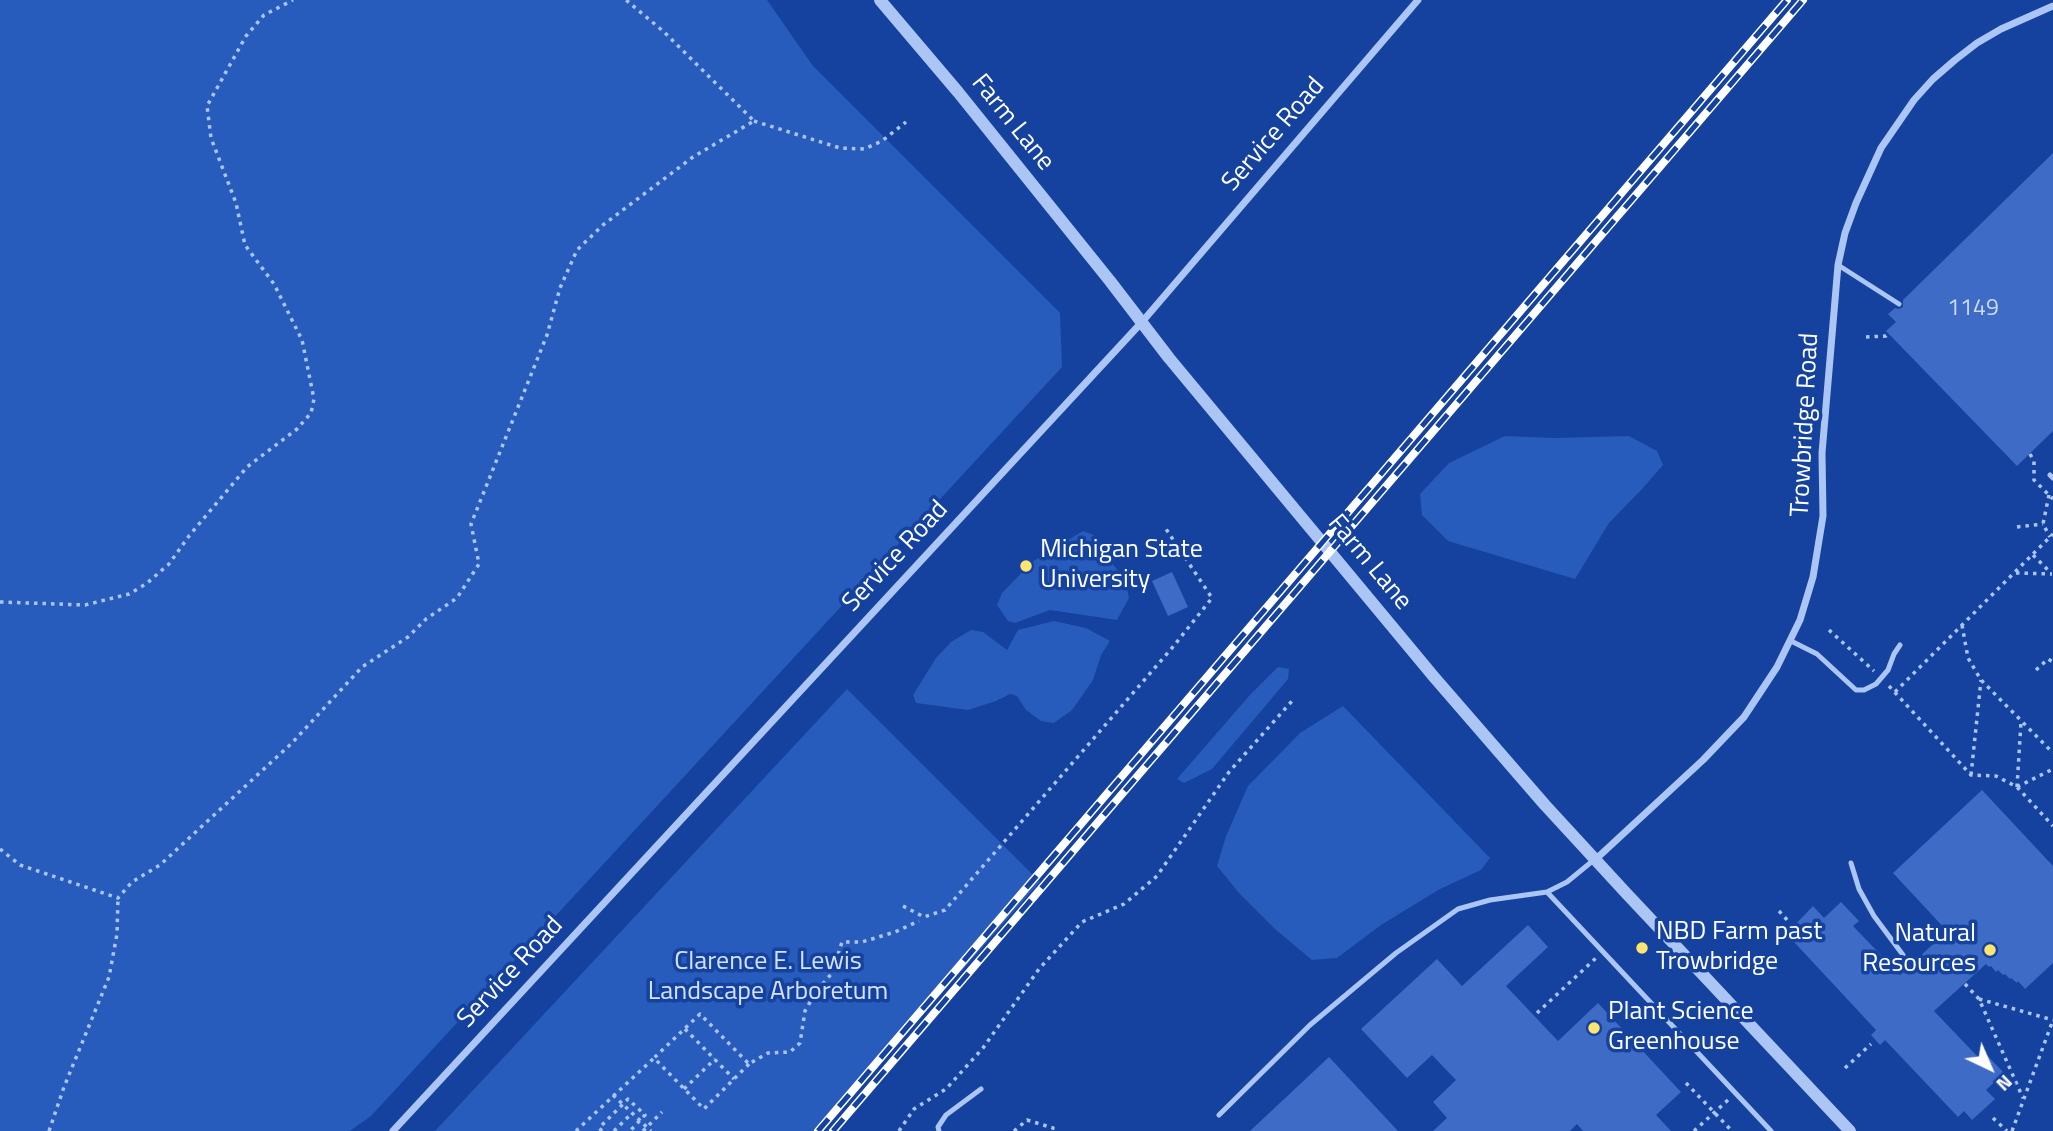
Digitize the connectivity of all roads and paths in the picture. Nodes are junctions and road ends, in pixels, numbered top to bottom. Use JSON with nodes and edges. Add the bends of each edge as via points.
{"nodes":[{"id":1,"x":293,"y":0,"type":"edge"},
{"id":2,"x":626,"y":0,"type":"edge"},
{"id":3,"x":880,"y":0,"type":"edge"},
{"id":4,"x":1418,"y":0,"type":"edge"},
{"id":5,"x":2053,"y":6,"type":"edge"},
{"id":6,"x":754,"y":121,"type":"junction"},
{"id":7,"x":905,"y":122,"type":"dead end"},
{"id":8,"x":1838,"y":265,"type":"junction"},
{"id":9,"x":1899,"y":304,"type":"dead end"},
{"id":10,"x":1142,"y":321,"type":"junction"},
{"id":11,"x":1889,"y":333,"type":"dead end"},
{"id":12,"x":1866,"y":337,"type":"dead end"},
{"id":13,"x":2049,"y":495,"type":"dead end"},
{"id":14,"x":2043,"y":524,"type":"junction"},
{"id":15,"x":2017,"y":527,"type":"dead end"},
{"id":16,"x":1166,"y":529,"type":"dead end"},
{"id":17,"x":2051,"y":536,"type":"edge"},
{"id":18,"x":2033,"y":555,"type":"junction"},
{"id":19,"x":2015,"y":573,"type":"junction"},
{"id":20,"x":2053,"y":574,"type":"edge"},
{"id":21,"x":0,"y":601,"type":"edge"},
{"id":22,"x":1962,"y":625,"type":"junction"},
{"id":23,"x":1829,"y":630,"type":"dead end"},
{"id":24,"x":1791,"y":641,"type":"junction"},
{"id":25,"x":1900,"y":645,"type":"dead end"},
{"id":26,"x":2053,"y":662,"type":"edge"},
{"id":27,"x":2036,"y":670,"type":"dead end"},
{"id":28,"x":1882,"y":678,"type":"junction"},
{"id":29,"x":1981,"y":680,"type":"junction"},
{"id":30,"x":1895,"y":692,"type":"junction"},
{"id":31,"x":1292,"y":701,"type":"dead end"},
{"id":32,"x":2021,"y":722,"type":"junction"},
{"id":33,"x":2053,"y":753,"type":"edge"},
{"id":34,"x":2053,"y":769,"type":"edge"},
{"id":35,"x":1971,"y":775,"type":"junction"},
{"id":36,"x":2017,"y":787,"type":"junction"},
{"id":37,"x":2053,"y":827,"type":"edge"},
{"id":38,"x":0,"y":849,"type":"edge"},
{"id":39,"x":1596,"y":859,"type":"junction"},
{"id":40,"x":1851,"y":863,"type":"dead end"},
{"id":41,"x":1548,"y":892,"type":"junction"},
{"id":42,"x":118,"y":898,"type":"junction"},
{"id":43,"x":903,"y":906,"type":"dead end"},
{"id":44,"x":1779,"y":911,"type":"dead end"},
{"id":45,"x":919,"y":921,"type":"dead end"},
{"id":46,"x":1789,"y":922,"type":"dead end"},
{"id":47,"x":1731,"y":936,"type":"dead end"},
{"id":48,"x":1752,"y":937,"type":"dead end"},
{"id":49,"x":1602,"y":952,"type":"junction"},
{"id":50,"x":1903,"y":955,"type":"dead end"},
{"id":51,"x":1965,"y":984,"type":"dead end"},
{"id":52,"x":1979,"y":999,"type":"junction"},
{"id":53,"x":1537,"y":1013,"type":"dead end"},
{"id":54,"x":2053,"y":1020,"type":"edge"},
{"id":55,"x":685,"y":1029,"type":"junction"},
{"id":56,"x":1871,"y":1044,"type":"dead end"},
{"id":57,"x":653,"y":1058,"type":"junction"},
{"id":58,"x":715,"y":1059,"type":"junction"},
{"id":59,"x":748,"y":1065,"type":"junction"},
{"id":60,"x":1845,"y":1068,"type":"dead end"},
{"id":61,"x":734,"y":1079,"type":"junction"},
{"id":62,"x":1686,"y":1083,"type":"dead end"},
{"id":63,"x":684,"y":1089,"type":"junction"},
{"id":64,"x":981,"y":1089,"type":"dead end"},
{"id":65,"x":1735,"y":1094,"type":"junction"},
{"id":66,"x":612,"y":1095,"type":"junction"},
{"id":67,"x":2023,"y":1098,"type":"junction"},
{"id":68,"x":622,"y":1105,"type":"junction"},
{"id":69,"x":662,"y":1112,"type":"dead end"},
{"id":70,"x":1715,"y":1112,"type":"junction"},
{"id":71,"x":631,"y":1114,"type":"junction"},
{"id":72,"x":1219,"y":1115,"type":"dead end"},
{"id":73,"x":1993,"y":1118,"type":"dead end"},
{"id":74,"x":639,"y":1121,"type":"junction"},
{"id":75,"x":645,"y":1129,"type":"edge"},
{"id":76,"x":49,"y":1131,"type":"edge"},
{"id":77,"x":393,"y":1131,"type":"edge"},
{"id":78,"x":576,"y":1131,"type":"edge"},
{"id":79,"x":602,"y":1131,"type":"edge"},
{"id":80,"x":614,"y":1131,"type":"edge"},
{"id":81,"x":630,"y":1131,"type":"edge"},
{"id":82,"x":651,"y":1131,"type":"edge"},
{"id":83,"x":899,"y":1131,"type":"edge"},
{"id":84,"x":939,"y":1131,"type":"edge"},
{"id":85,"x":1014,"y":1131,"type":"edge"},
{"id":86,"x":1052,"y":1131,"type":"edge"},
{"id":87,"x":1694,"y":1131,"type":"edge"},
{"id":88,"x":1732,"y":1131,"type":"edge"},
{"id":89,"x":1771,"y":1131,"type":"edge"},
{"id":90,"x":1850,"y":1131,"type":"edge"},
{"id":91,"x":2009,"y":1131,"type":"edge"}],
"edges":[{"from":1,"to":21,"type":"path","via":[[264,15],[246,36],[207,106],[211,138],[236,203],[245,245],[274,284],[302,340],[314,399],[311,413],[247,467],[169,564],[146,584],[129,594],[85,605]]},
{"from":2,"to":6,"type":"path"},
{"from":3,"to":10,"type":"street","name":"Farm Lane"},
{"from":4,"to":10,"type":"street","name":"Service Road"},
{"from":5,"to":8,"type":"street","name":"Trowbridge Road","via":[[1977,43],[1914,100],[1868,174]]},
{"from":6,"to":7,"type":"path","via":[[840,148],[864,149]]},
{"from":6,"to":42,"type":"path","via":[[694,157],[577,250],[471,524],[480,564],[457,598],[362,667],[292,743]]},
{"from":8,"to":9,"type":"lane"},
{"from":8,"to":24,"type":"street","name":"Trowbridge Road","via":[[1819,546]]},
{"from":10,"to":39,"type":"street","name":"Farm Lane","via":[[1434,677]]},
{"from":10,"to":77,"type":"street","name":"Service Road"},
{"from":11,"to":12,"type":"path"},
{"from":13,"to":14,"type":"path"},
{"from":14,"to":15,"type":"path"},
{"from":14,"to":17,"type":"path"},
{"from":16,"to":43,"type":"path","via":[[1212,598],[945,910],[924,917]]},
{"from":17,"to":18,"type":"path"},
{"from":18,"to":19,"type":"path"},
{"from":18,"to":20,"type":"path"},
{"from":19,"to":20,"type":"path"},
{"from":19,"to":22,"type":"path"},
{"from":22,"to":29,"type":"path","via":[[1968,658]]},
{"from":22,"to":30,"type":"path"},
{"from":23,"to":28,"type":"path"},
{"from":24,"to":28,"type":"lane","via":[[1817,654],[1856,690],[1870,688]]},
{"from":24,"to":39,"type":"street","name":"Trowbridge Road","via":[[1762,693],[1724,740]]},
{"from":25,"to":28,"type":"lane"},
{"from":26,"to":27,"type":"path","via":[[2048,659]]},
{"from":28,"to":30,"type":"path"},
{"from":29,"to":32,"type":"path"},
{"from":29,"to":35,"type":"path"},
{"from":30,"to":35,"type":"path"},
{"from":31,"to":83,"type":"path","via":[[1229,772],[1157,876],[1124,905],[1082,922],[1039,969],[984,1048],[946,1089],[914,1109]]},
{"from":32,"to":33,"type":"path"},
{"from":32,"to":36,"type":"path"},
{"from":34,"to":36,"type":"path"},
{"from":35,"to":36,"type":"path","via":[[1996,776]]},
{"from":36,"to":37,"type":"path"},
{"from":38,"to":42,"type":"path","via":[[20,865]]},
{"from":39,"to":41,"type":"lane"},
{"from":39,"to":90,"type":"street","name":"Farm Lane"},
{"from":40,"to":50,"type":"lane","via":[[1874,916]]},
{"from":41,"to":49,"type":"lane"},
{"from":41,"to":72,"type":"lane","via":[[1458,909],[1396,953],[1310,1025]]},
{"from":42,"to":76,"type":"path","via":[[117,934],[108,977]]},
{"from":44,"to":46,"type":"path"},
{"from":45,"to":59,"type":"path","via":[[895,933],[842,942],[832,974],[806,1011],[800,1043],[790,1052],[768,1053]]},
{"from":47,"to":48,"type":"path"},
{"from":49,"to":53,"type":"path"},
{"from":49,"to":65,"type":"lane"},
{"from":51,"to":52,"type":"path"},
{"from":52,"to":54,"type":"path"},
{"from":52,"to":67,"type":"path"},
{"from":54,"to":67,"type":"path"},
{"from":55,"to":57,"type":"path"},
{"from":55,"to":58,"type":"path"},
{"from":55,"to":59,"type":"path","via":[[700,1014]]},
{"from":56,"to":60,"type":"path"},
{"from":57,"to":63,"type":"path"},
{"from":57,"to":66,"type":"path"},
{"from":58,"to":61,"type":"path"},
{"from":58,"to":63,"type":"path"},
{"from":59,"to":61,"type":"path"},
{"from":61,"to":63,"type":"path","via":[[704,1109]]},
{"from":62,"to":70,"type":"path"},
{"from":64,"to":84,"type":"lane","via":[[946,1115]]},
{"from":65,"to":70,"type":"path"},
{"from":65,"to":89,"type":"lane"},
{"from":66,"to":68,"type":"path"},
{"from":66,"to":78,"type":"path"},
{"from":67,"to":91,"type":"path"},
{"from":68,"to":71,"type":"path"},
{"from":68,"to":74,"type":"path","via":[[628,1099],[645,1115]]},
{"from":68,"to":79,"type":"path","via":[[599,1128]]},
{"from":69,"to":75,"type":"path"},
{"from":70,"to":87,"type":"path"},
{"from":70,"to":88,"type":"path"},
{"from":71,"to":74,"type":"path"},
{"from":71,"to":80,"type":"path"},
{"from":73,"to":91,"type":"path"},
{"from":74,"to":75,"type":"path"},
{"from":74,"to":81,"type":"path"},
{"from":75,"to":82,"type":"path"},
{"from":85,"to":86,"type":"path","via":[[1027,1120]]}]}
